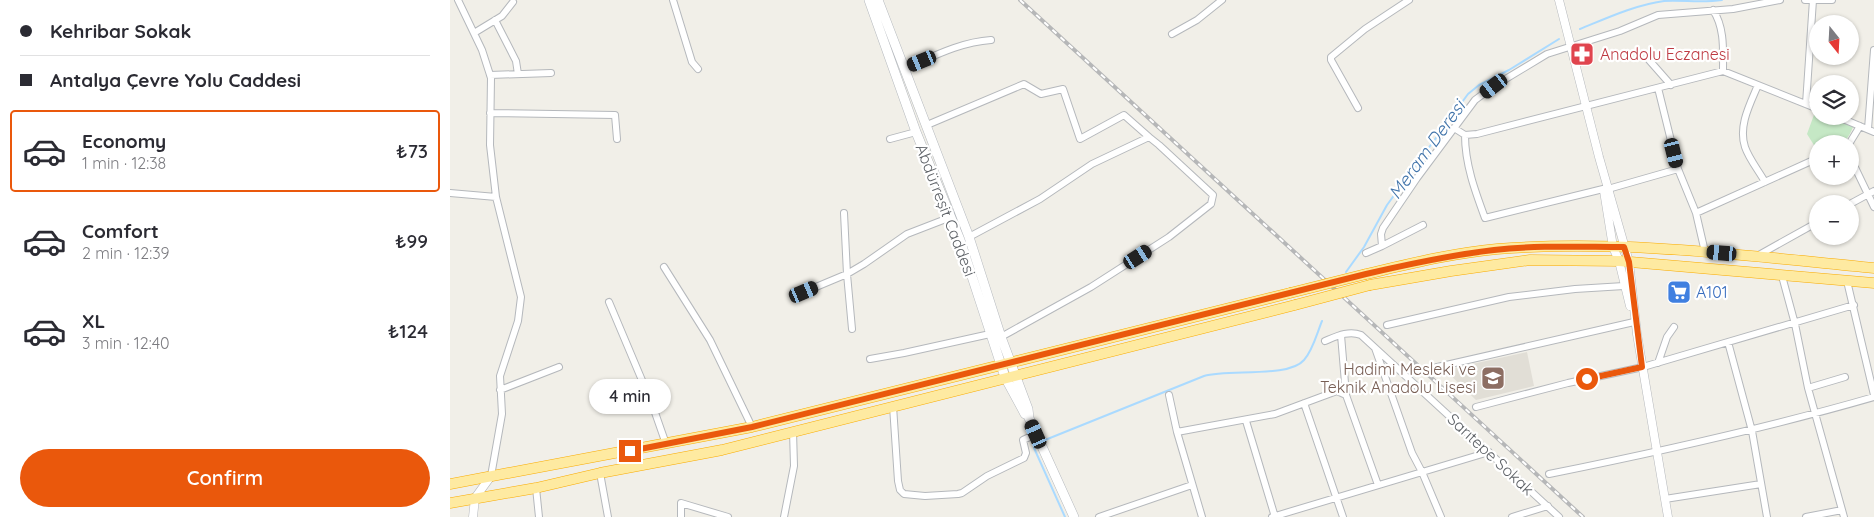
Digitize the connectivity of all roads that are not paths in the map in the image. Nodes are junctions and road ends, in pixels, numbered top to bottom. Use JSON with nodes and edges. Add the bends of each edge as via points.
{"nodes":[{"id":1,"x":458,"y":0,"type":"edge"},
{"id":2,"x":673,"y":0,"type":"edge"},
{"id":3,"x":869,"y":0,"type":"edge"},
{"id":4,"x":878,"y":0,"type":"edge"},
{"id":5,"x":1222,"y":0,"type":"edge"},
{"id":6,"x":1409,"y":0,"type":"edge"},
{"id":7,"x":1558,"y":0,"type":"edge"},
{"id":8,"x":1780,"y":0,"type":"edge"},
{"id":9,"x":1805,"y":0,"type":"edge"},
{"id":10,"x":1814,"y":0,"type":"edge"},
{"id":11,"x":1832,"y":0,"type":"edge"},
{"id":12,"x":513,"y":2,"type":"dead end"},
{"id":13,"x":1712,"y":10,"type":"junction"},
{"id":14,"x":495,"y":20,"type":"junction"},
{"id":15,"x":474,"y":33,"type":"junction"},
{"id":16,"x":1172,"y":34,"type":"dead end"},
{"id":17,"x":991,"y":40,"type":"dead end"},
{"id":18,"x":1570,"y":46,"type":"junction"},
{"id":19,"x":1874,"y":50,"type":"edge"},
{"id":20,"x":1649,"y":60,"type":"dead end"},
{"id":21,"x":904,"y":69,"type":"junction"},
{"id":22,"x":698,"y":70,"type":"dead end"},
{"id":23,"x":1723,"y":71,"type":"junction"},
{"id":24,"x":551,"y":73,"type":"dead end"},
{"id":25,"x":518,"y":74,"type":"junction"},
{"id":26,"x":490,"y":75,"type":"junction"},
{"id":27,"x":1671,"y":85,"type":"junction"},
{"id":28,"x":1758,"y":86,"type":"junction"},
{"id":29,"x":1658,"y":88,"type":"junction"},
{"id":30,"x":1806,"y":104,"type":"junction"},
{"id":31,"x":1809,"y":105,"type":"edge"},
{"id":32,"x":1586,"y":106,"type":"junction"},
{"id":33,"x":1358,"y":108,"type":"dead end"},
{"id":34,"x":490,"y":113,"type":"junction"},
{"id":35,"x":927,"y":125,"type":"junction"},
{"id":36,"x":1860,"y":126,"type":"joint"},
{"id":37,"x":1454,"y":128,"type":"junction"},
{"id":38,"x":1871,"y":130,"type":"edge"},
{"id":39,"x":916,"y":132,"type":"junction"},
{"id":40,"x":1465,"y":135,"type":"junction"},
{"id":41,"x":1854,"y":135,"type":"edge"},
{"id":42,"x":1148,"y":137,"type":"junction"},
{"id":43,"x":617,"y":139,"type":"dead end"},
{"id":44,"x":890,"y":139,"type":"dead end"},
{"id":45,"x":1809,"y":162,"type":"edge"},
{"id":46,"x":1678,"y":169,"type":"junction"},
{"id":47,"x":1859,"y":172,"type":"edge"},
{"id":48,"x":1766,"y":182,"type":"junction"},
{"id":49,"x":1605,"y":189,"type":"junction"},
{"id":50,"x":1871,"y":192,"type":"edge"},
{"id":51,"x":450,"y":193,"type":"edge"},
{"id":52,"x":496,"y":197,"type":"junction"},
{"id":53,"x":1859,"y":199,"type":"edge"},
{"id":54,"x":1874,"y":207,"type":"edge"},
{"id":55,"x":844,"y":213,"type":"dead end"},
{"id":56,"x":1696,"y":213,"type":"junction"},
{"id":57,"x":951,"y":217,"type":"junction"},
{"id":58,"x":1423,"y":225,"type":"dead end"},
{"id":59,"x":1809,"y":227,"type":"edge"},
{"id":60,"x":970,"y":237,"type":"junction"},
{"id":61,"x":1382,"y":246,"type":"junction"},
{"id":62,"x":1618,"y":247,"type":"junction"},
{"id":63,"x":1705,"y":252,"type":"junction"},
{"id":64,"x":1366,"y":253,"type":"dead end"},
{"id":65,"x":1756,"y":257,"type":"junction"},
{"id":66,"x":1624,"y":261,"type":"junction"},
{"id":67,"x":664,"y":267,"type":"dead end"},
{"id":68,"x":1874,"y":268,"type":"edge"},
{"id":69,"x":847,"y":274,"type":"junction"},
{"id":70,"x":1782,"y":276,"type":"junction"},
{"id":71,"x":1847,"y":281,"type":"junction"},
{"id":72,"x":1874,"y":283,"type":"edge"},
{"id":73,"x":1624,"y":286,"type":"junction"},
{"id":74,"x":804,"y":292,"type":"dead end"},
{"id":75,"x":609,"y":302,"type":"dead end"},
{"id":76,"x":1854,"y":305,"type":"junction"},
{"id":77,"x":1634,"y":322,"type":"junction"},
{"id":78,"x":1795,"y":324,"type":"junction"},
{"id":79,"x":1386,"y":325,"type":"dead end"},
{"id":80,"x":1674,"y":327,"type":"dead end"},
{"id":81,"x":852,"y":329,"type":"dead end"},
{"id":82,"x":990,"y":334,"type":"junction"},
{"id":83,"x":1637,"y":334,"type":"junction"},
{"id":84,"x":1341,"y":335,"type":"junction"},
{"id":85,"x":1002,"y":337,"type":"junction"},
{"id":86,"x":1325,"y":341,"type":"dead end"},
{"id":87,"x":1728,"y":342,"type":"junction"},
{"id":88,"x":1374,"y":346,"type":"junction"},
{"id":89,"x":870,"y":359,"type":"dead end"},
{"id":90,"x":1658,"y":363,"type":"junction"},
{"id":91,"x":1006,"y":365,"type":"junction"},
{"id":92,"x":559,"y":367,"type":"dead end"},
{"id":93,"x":1642,"y":367,"type":"junction"},
{"id":94,"x":1433,"y":368,"type":"dead end"},
{"id":95,"x":1010,"y":376,"type":"junction"},
{"id":96,"x":1845,"y":377,"type":"dead end"},
{"id":97,"x":1808,"y":388,"type":"junction"},
{"id":98,"x":500,"y":390,"type":"junction"},
{"id":99,"x":1346,"y":394,"type":"junction"},
{"id":100,"x":1169,"y":395,"type":"dead end"},
{"id":101,"x":1874,"y":396,"type":"edge"},
{"id":102,"x":1304,"y":403,"type":"junction"},
{"id":103,"x":893,"y":406,"type":"junction"},
{"id":104,"x":1476,"y":407,"type":"dead end"},
{"id":105,"x":1815,"y":414,"type":"junction"},
{"id":106,"x":1246,"y":421,"type":"junction"},
{"id":107,"x":752,"y":427,"type":"junction"},
{"id":108,"x":793,"y":431,"type":"junction"},
{"id":109,"x":1752,"y":431,"type":"junction"},
{"id":110,"x":1176,"y":432,"type":"junction"},
{"id":111,"x":1036,"y":434,"type":"junction"},
{"id":112,"x":666,"y":444,"type":"junction"},
{"id":113,"x":1489,"y":452,"type":"junction"},
{"id":114,"x":1657,"y":453,"type":"junction"},
{"id":115,"x":1422,"y":472,"type":"junction"},
{"id":116,"x":600,"y":473,"type":"junction"},
{"id":117,"x":1549,"y":474,"type":"dead end"},
{"id":118,"x":491,"y":476,"type":"junction"},
{"id":119,"x":450,"y":484,"type":"edge"},
{"id":120,"x":1761,"y":484,"type":"junction"},
{"id":121,"x":1192,"y":485,"type":"junction"},
{"id":122,"x":1378,"y":485,"type":"junction"},
{"id":123,"x":536,"y":488,"type":"junction"},
{"id":124,"x":1337,"y":497,"type":"junction"},
{"id":125,"x":475,"y":498,"type":"junction"},
{"id":126,"x":1665,"y":499,"type":"junction"},
{"id":127,"x":450,"y":503,"type":"edge"},
{"id":128,"x":1548,"y":506,"type":"junction"},
{"id":129,"x":1843,"y":514,"type":"edge"},
{"id":130,"x":473,"y":517,"type":"edge"},
{"id":131,"x":539,"y":517,"type":"edge"},
{"id":132,"x":608,"y":517,"type":"edge"},
{"id":133,"x":681,"y":517,"type":"edge"},
{"id":134,"x":728,"y":517,"type":"edge"},
{"id":135,"x":784,"y":517,"type":"edge"},
{"id":136,"x":1074,"y":517,"type":"edge"},
{"id":137,"x":1099,"y":517,"type":"edge"},
{"id":138,"x":1202,"y":517,"type":"edge"},
{"id":139,"x":1274,"y":517,"type":"edge"},
{"id":140,"x":1343,"y":517,"type":"edge"},
{"id":141,"x":1441,"y":517,"type":"edge"},
{"id":142,"x":1512,"y":517,"type":"edge"},
{"id":143,"x":1559,"y":517,"type":"edge"},
{"id":144,"x":1668,"y":517,"type":"edge"},
{"id":145,"x":1767,"y":517,"type":"edge"},
{"id":146,"x":1806,"y":517,"type":"edge"}],
"edges":[{"from":1,"to":15,"type":"street"},
{"from":2,"to":22,"type":"street","via":[[692,62]]},
{"from":3,"to":39,"type":"main road","name":"Abdürreşit Caddesi"},
{"from":4,"to":21,"type":"main road","name":"Abdürreşit Caddesi"},
{"from":5,"to":16,"type":"street"},
{"from":6,"to":33,"type":"street","via":[[1365,29],[1331,57]]},
{"from":7,"to":18,"type":"street"},
{"from":8,"to":13,"type":"street"},
{"from":9,"to":10,"type":"street"},
{"from":10,"to":11,"type":"street"},
{"from":10,"to":30,"type":"street"},
{"from":12,"to":14,"type":"street"},
{"from":13,"to":18,"type":"street","via":[[1658,15]]},
{"from":13,"to":23,"type":"street","via":[[1718,18],[1722,39]]},
{"from":14,"to":15,"type":"street"},
{"from":14,"to":25,"type":"street","via":[[516,61]]},
{"from":15,"to":26,"type":"street"},
{"from":17,"to":21,"type":"street","via":[[958,46]]},
{"from":18,"to":32,"type":"street"},
{"from":18,"to":37,"type":"street","via":[[1547,54],[1494,86],[1475,100]]},
{"from":19,"to":38,"type":"street"},
{"from":20,"to":27,"type":"street"},
{"from":21,"to":35,"type":"main road","name":"Abdürreşit Caddesi"},
{"from":23,"to":27,"type":"street"},
{"from":23,"to":28,"type":"street"},
{"from":24,"to":25,"type":"street"},
{"from":25,"to":26,"type":"street"},
{"from":26,"to":34,"type":"street"},
{"from":27,"to":29,"type":"street"},
{"from":28,"to":30,"type":"street"},
{"from":28,"to":48,"type":"street","via":[[1742,128],[1745,147]]},
{"from":29,"to":32,"type":"street"},
{"from":29,"to":46,"type":"street"},
{"from":30,"to":31,"type":"street"},
{"from":32,"to":40,"type":"street"},
{"from":32,"to":49,"type":"street"},
{"from":34,"to":43,"type":"street","via":[[615,115]]},
{"from":34,"to":52,"type":"street"},
{"from":35,"to":42,"type":"street","via":[[1024,84],[1041,94],[1063,89],[1080,139],[1124,115]]},
{"from":35,"to":60,"type":"main road","name":"Abdürreşit Caddesi"},
{"from":36,"to":38,"type":"street"},
{"from":36,"to":41,"type":"street"},
{"from":37,"to":40,"type":"street"},
{"from":37,"to":61,"type":"street","via":[[1383,228]]},
{"from":39,"to":44,"type":"street"},
{"from":39,"to":57,"type":"main road","name":"Abdürreşit Caddesi"},
{"from":40,"to":49,"type":"street","via":[[1470,174],[1484,218]]},
{"from":42,"to":60,"type":"street","via":[[1092,164],[1040,199]]},
{"from":42,"to":85,"type":"street","via":[[1213,195],[1211,204],[1169,237]]},
{"from":45,"to":48,"type":"street"},
{"from":46,"to":49,"type":"street"},
{"from":46,"to":56,"type":"street"},
{"from":47,"to":50,"type":"street"},
{"from":48,"to":56,"type":"street"},
{"from":49,"to":62,"type":"street"},
{"from":49,"to":62,"type":"street","via":[[1606,208]]},
{"from":50,"to":53,"type":"street"},
{"from":50,"to":54,"type":"street"},
{"from":51,"to":52,"type":"street"},
{"from":52,"to":98,"type":"street","via":[[521,298],[518,321],[500,376]]},
{"from":55,"to":69,"type":"street"},
{"from":56,"to":63,"type":"street"},
{"from":57,"to":69,"type":"street","via":[[907,234]]},
{"from":57,"to":82,"type":"main road","name":"Abdürreşit Caddesi"},
{"from":58,"to":61,"type":"street"},
{"from":59,"to":65,"type":"street"},
{"from":60,"to":85,"type":"main road","name":"Abdürreşit Caddesi"},
{"from":61,"to":64,"type":"street"},
{"from":62,"to":63,"type":"highway"},
{"from":62,"to":66,"type":"street"},
{"from":62,"to":91,"type":"highway","bridge":true,"via":[[1556,246],[1495,250],[1424,261]]},
{"from":63,"to":65,"type":"highway"},
{"from":65,"to":68,"type":"highway"},
{"from":66,"to":70,"type":"highway"},
{"from":66,"to":73,"type":"street"},
{"from":66,"to":83,"type":"street"},
{"from":66,"to":95,"type":"highway","bridge":true,"via":[[1530,260],[1370,285]]},
{"from":67,"to":107,"type":"street","via":[[710,340]]},
{"from":69,"to":74,"type":"street"},
{"from":69,"to":81,"type":"street"},
{"from":70,"to":71,"type":"highway"},
{"from":70,"to":78,"type":"street"},
{"from":71,"to":72,"type":"highway"},
{"from":71,"to":76,"type":"street"},
{"from":73,"to":77,"type":"street"},
{"from":73,"to":79,"type":"street","via":[[1509,298]]},
{"from":75,"to":112,"type":"street"},
{"from":76,"to":78,"type":"street"},
{"from":76,"to":101,"type":"street"},
{"from":77,"to":83,"type":"street"},
{"from":77,"to":94,"type":"street"},
{"from":78,"to":87,"type":"street"},
{"from":78,"to":97,"type":"street"},
{"from":80,"to":90,"type":"street"},
{"from":82,"to":89,"type":"street"},
{"from":82,"to":91,"type":"main road","name":"Abdürreşit Caddesi"},
{"from":83,"to":93,"type":"street"},
{"from":84,"to":86,"type":"street","name":"Sarıtepe Sokak"},
{"from":84,"to":88,"type":"street","name":"Sarıtepe Sokak","via":[[1354,332]]},
{"from":84,"to":99,"type":"street"},
{"from":85,"to":91,"type":"main road","name":"Abdürreşit Caddesi"},
{"from":87,"to":90,"type":"street"},
{"from":87,"to":109,"type":"street"},
{"from":88,"to":113,"type":"street","name":"Sarıtepe Sokak"},
{"from":88,"to":115,"type":"street","via":[[1412,453]]},
{"from":90,"to":93,"type":"street"},
{"from":91,"to":95,"type":"main road","name":"Abdürreşit Caddesi"},
{"from":91,"to":107,"type":"highway"},
{"from":92,"to":98,"type":"street"},
{"from":93,"to":104,"type":"street"},
{"from":93,"to":114,"type":"street"},
{"from":95,"to":103,"type":"highway"},
{"from":95,"to":111,"type":"main road","name":"Abdürreşit Caddesi"},
{"from":96,"to":97,"type":"street"},
{"from":97,"to":105,"type":"street"},
{"from":98,"to":118,"type":"street","via":[[502,414]]},
{"from":99,"to":102,"type":"street","via":[[1337,391]]},
{"from":99,"to":122,"type":"street"},
{"from":100,"to":110,"type":"street"},
{"from":101,"to":105,"type":"street"},
{"from":102,"to":106,"type":"street"},
{"from":102,"to":124,"type":"street"},
{"from":103,"to":108,"type":"highway"},
{"from":103,"to":111,"type":"street","via":[[898,481],[904,494],[962,493],[987,476],[1024,458],[1023,440]]},
{"from":105,"to":109,"type":"street"},
{"from":105,"to":129,"type":"street"},
{"from":106,"to":110,"type":"street"},
{"from":106,"to":139,"type":"street"},
{"from":107,"to":112,"type":"highway"},
{"from":108,"to":116,"type":"highway","via":[[722,450]]},
{"from":108,"to":135,"type":"street","via":[[794,466]]},
{"from":109,"to":114,"type":"street"},
{"from":109,"to":120,"type":"street"},
{"from":110,"to":121,"type":"street"},
{"from":111,"to":136,"type":"main road","name":"Abdürreşit Caddesi"},
{"from":112,"to":118,"type":"highway"},
{"from":113,"to":115,"type":"street"},
{"from":113,"to":128,"type":"street","name":"Sarıtepe Sokak"},
{"from":114,"to":117,"type":"street"},
{"from":114,"to":126,"type":"street"},
{"from":115,"to":122,"type":"street"},
{"from":115,"to":141,"type":"street"},
{"from":116,"to":123,"type":"highway"},
{"from":116,"to":132,"type":"street"},
{"from":118,"to":119,"type":"highway"},
{"from":118,"to":125,"type":"street"},
{"from":120,"to":126,"type":"street"},
{"from":120,"to":145,"type":"street"},
{"from":121,"to":137,"type":"street"},
{"from":121,"to":138,"type":"street"},
{"from":122,"to":124,"type":"street"},
{"from":123,"to":125,"type":"highway"},
{"from":123,"to":131,"type":"street"},
{"from":124,"to":139,"type":"street"},
{"from":124,"to":140,"type":"street"},
{"from":125,"to":127,"type":"highway"},
{"from":125,"to":130,"type":"street"},
{"from":126,"to":144,"type":"street"},
{"from":128,"to":142,"type":"street"},
{"from":128,"to":143,"type":"street","name":"Sarıtepe Sokak"},
{"from":129,"to":146,"type":"street"},
{"from":133,"to":134,"type":"street","via":[[681,503]]}]}
